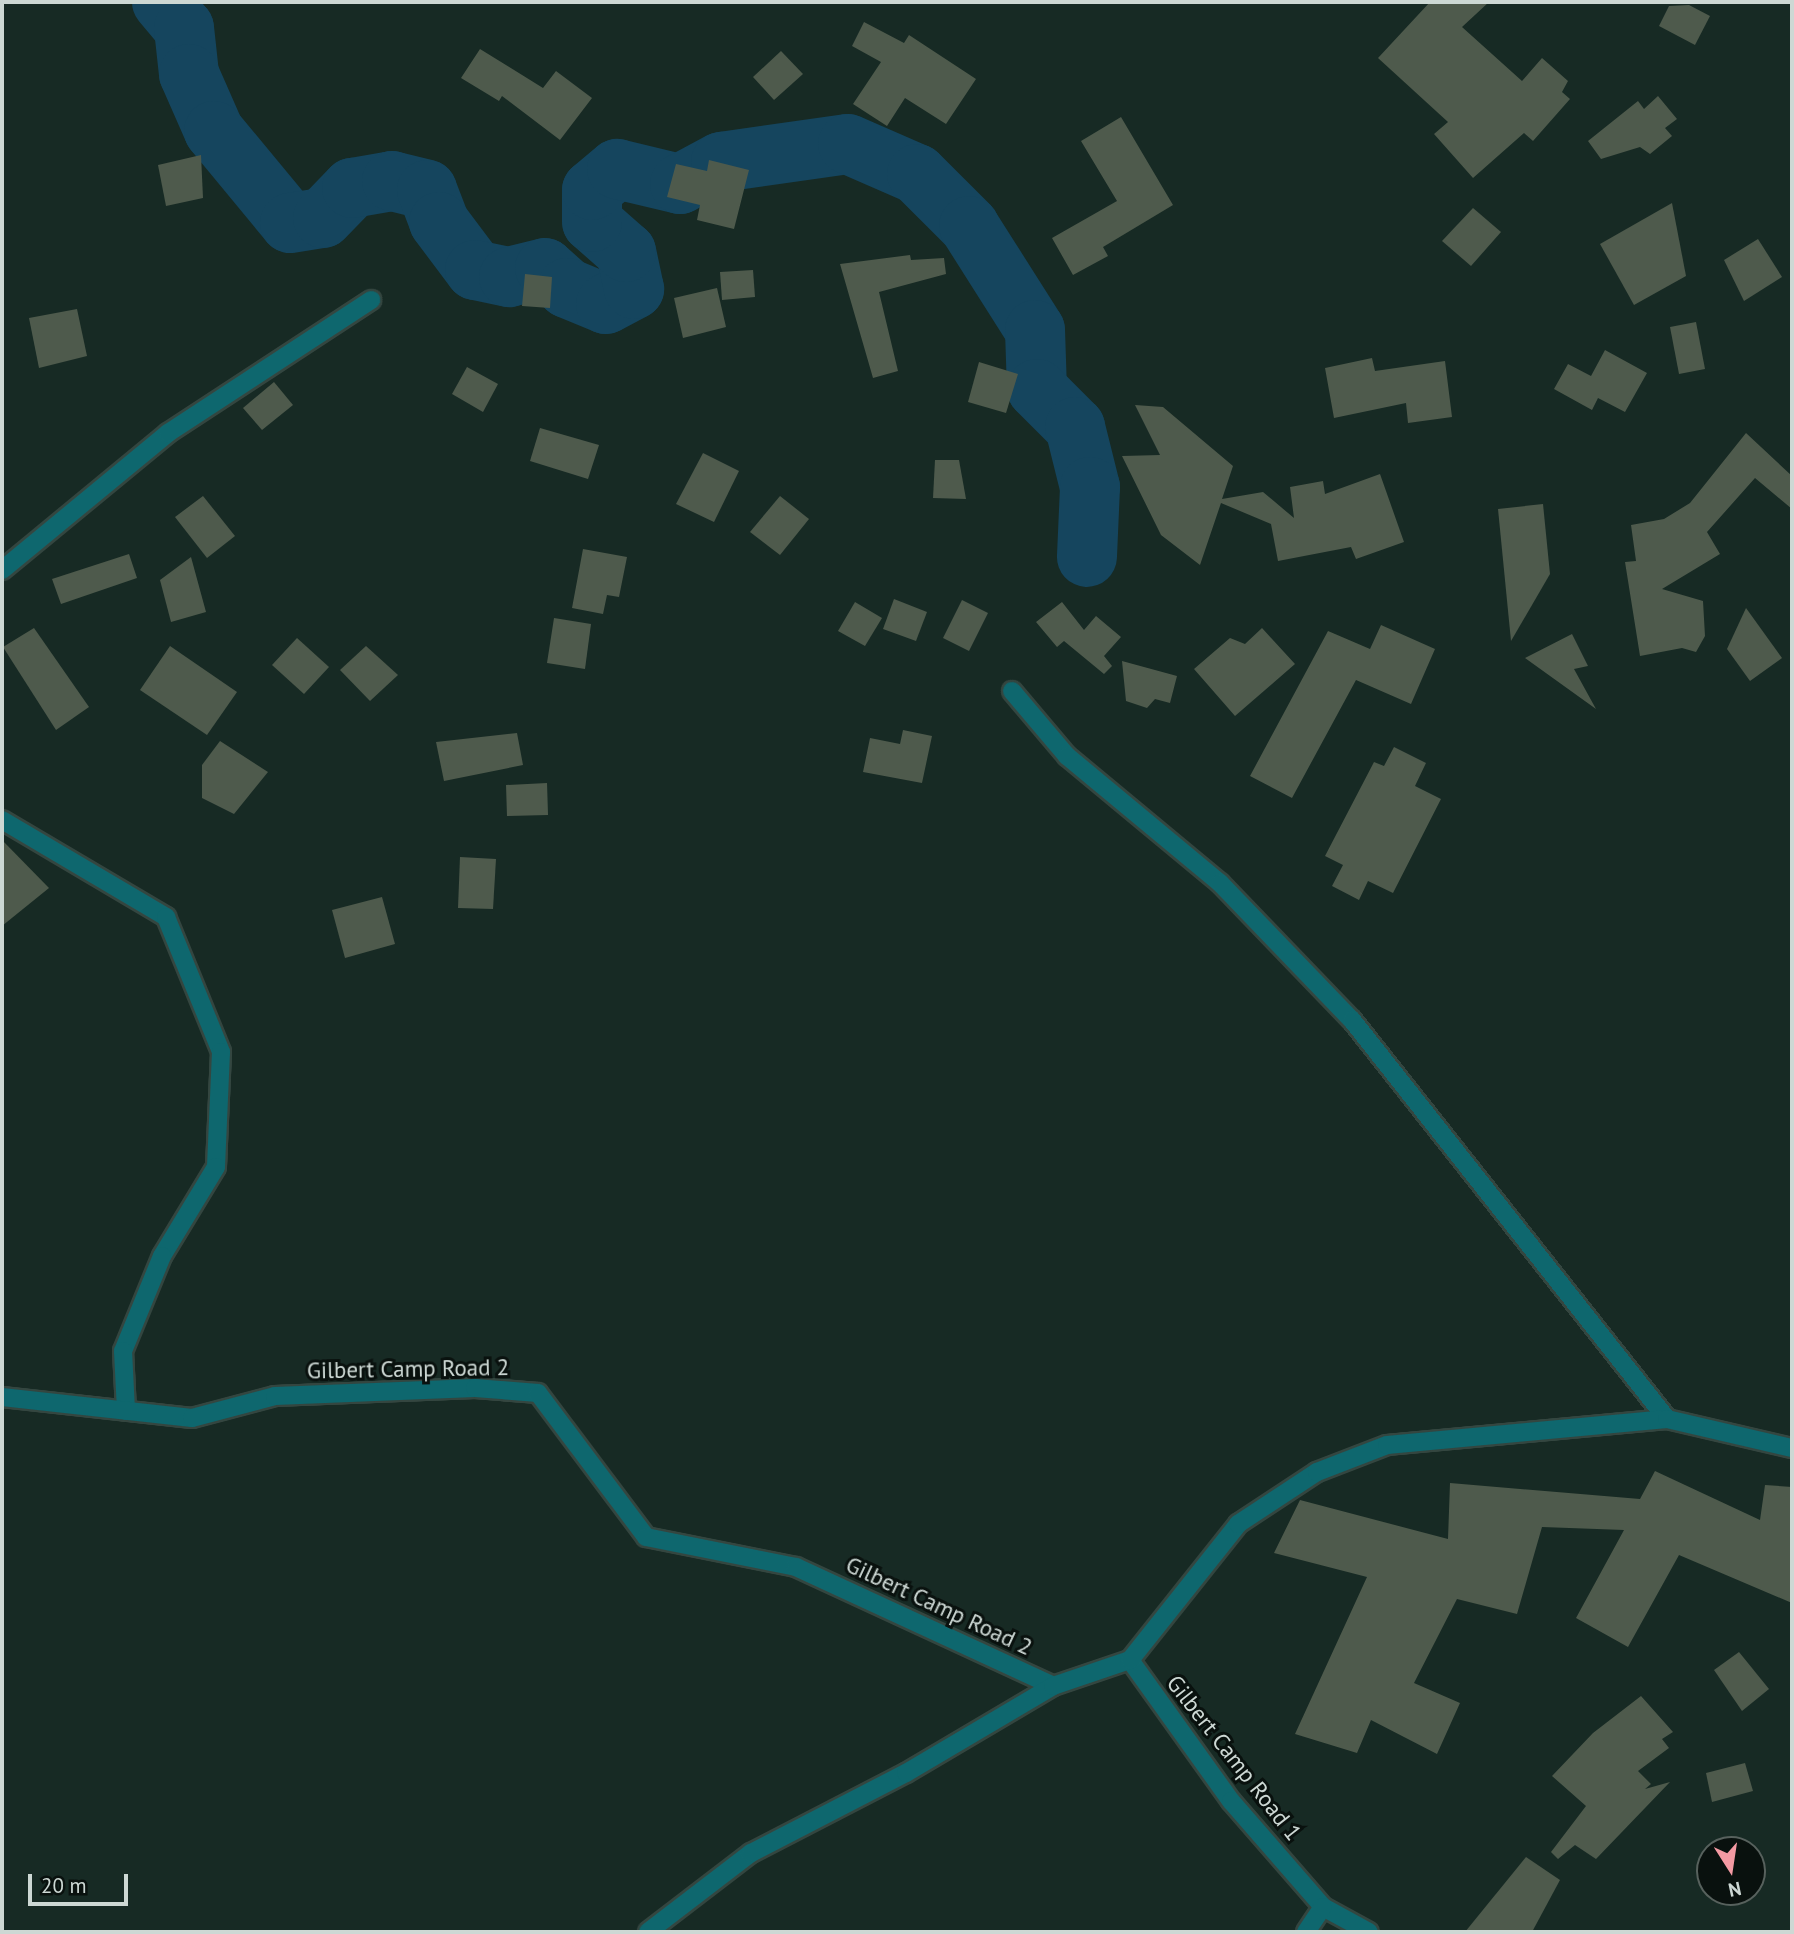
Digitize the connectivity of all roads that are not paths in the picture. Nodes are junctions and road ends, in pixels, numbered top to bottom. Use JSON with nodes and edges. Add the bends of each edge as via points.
{"nodes":[{"id":1,"x":371,"y":300,"type":"dead end"},
{"id":2,"x":2,"y":570,"type":"edge"},
{"id":3,"x":1012,"y":691,"type":"dead end"},
{"id":4,"x":2,"y":820,"type":"edge"},
{"id":5,"x":2,"y":1397,"type":"edge"},
{"id":6,"x":126,"y":1411,"type":"junction"},
{"id":7,"x":1667,"y":1419,"type":"junction"},
{"id":8,"x":1792,"y":1448,"type":"edge"},
{"id":9,"x":1130,"y":1660,"type":"junction"},
{"id":10,"x":1053,"y":1686,"type":"junction"},
{"id":11,"x":1323,"y":1907,"type":"junction"},
{"id":12,"x":648,"y":1932,"type":"edge"},
{"id":13,"x":1306,"y":1932,"type":"edge"},
{"id":14,"x":1369,"y":1932,"type":"edge"}],
"edges":[{"from":1,"to":2,"type":"street","via":[[168,433]]},
{"from":3,"to":7,"type":"street","via":[[1068,756],[1220,883],[1352,1020]]},
{"from":4,"to":6,"type":"street","via":[[166,918],[221,1052],[216,1167],[162,1256],[123,1351]]},
{"from":5,"to":6,"type":"street","name":"Gilbert Camp Road 2"},
{"from":6,"to":10,"type":"street","name":"Gilbert Camp Road 2","via":[[192,1418],[275,1396],[475,1388],[538,1393],[646,1537],[796,1567]]},
{"from":7,"to":8,"type":"street"},
{"from":7,"to":9,"type":"street","via":[[1387,1445],[1317,1472],[1238,1524]]},
{"from":9,"to":10,"type":"street"},
{"from":9,"to":11,"type":"street","name":"Gilbert Camp Road 1","via":[[1231,1801]]},
{"from":10,"to":12,"type":"street","via":[[906,1773],[751,1853]]},
{"from":11,"to":13,"type":"street"},
{"from":11,"to":14,"type":"street","name":"Gilbert Camp Road 1"}]}
